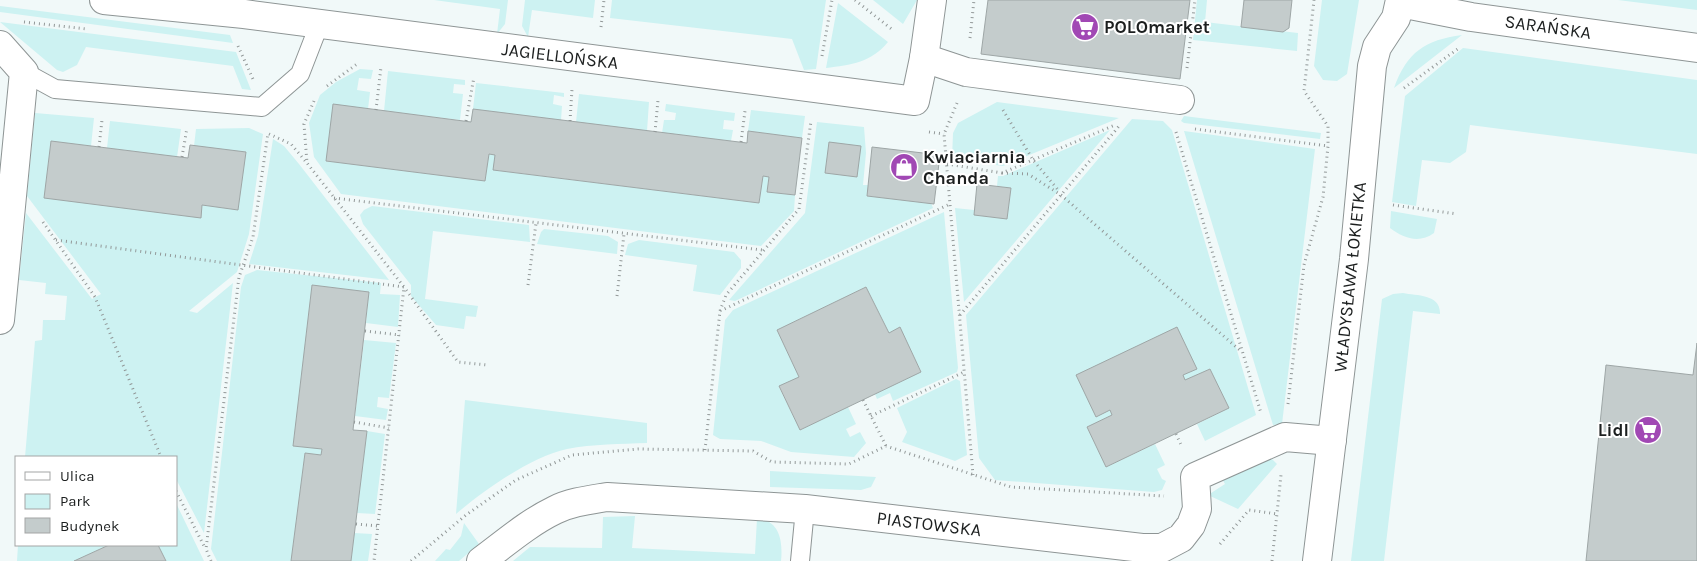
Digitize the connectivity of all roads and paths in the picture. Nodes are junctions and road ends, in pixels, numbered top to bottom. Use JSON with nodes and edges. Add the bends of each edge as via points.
{"nodes":[{"id":1,"x":104,"y":0,"type":"edge"},
{"id":2,"x":832,"y":0,"type":"edge"},
{"id":3,"x":856,"y":0,"type":"edge"},
{"id":4,"x":932,"y":0,"type":"edge"},
{"id":5,"x":1195,"y":0,"type":"edge"},
{"id":6,"x":1314,"y":0,"type":"edge"},
{"id":7,"x":1400,"y":1,"type":"edge"},
{"id":8,"x":229,"y":13,"type":"junction"},
{"id":9,"x":319,"y":25,"type":"junction"},
{"id":10,"x":1465,"y":44,"type":"dead end"},
{"id":11,"x":0,"y":45,"type":"edge"},
{"id":12,"x":1697,"y":48,"type":"edge"},
{"id":13,"x":924,"y":58,"type":"junction"},
{"id":14,"x":357,"y":64,"type":"dead end"},
{"id":15,"x":381,"y":67,"type":"dead end"},
{"id":16,"x":24,"y":72,"type":"junction"},
{"id":17,"x":966,"y":72,"type":"junction"},
{"id":18,"x":474,"y":77,"type":"dead end"},
{"id":19,"x":325,"y":87,"type":"dead end"},
{"id":20,"x":572,"y":87,"type":"dead end"},
{"id":21,"x":816,"y":88,"type":"junction"},
{"id":22,"x":318,"y":92,"type":"dead end"},
{"id":23,"x":1399,"y":92,"type":"dead end"},
{"id":24,"x":658,"y":96,"type":"dead end"},
{"id":25,"x":1180,"y":100,"type":"joint"},
{"id":26,"x":745,"y":106,"type":"dead end"},
{"id":27,"x":262,"y":107,"type":"junction"},
{"id":28,"x":376,"y":110,"type":"dead end"},
{"id":29,"x":103,"y":116,"type":"dead end"},
{"id":30,"x":466,"y":121,"type":"dead end"},
{"id":31,"x":570,"y":121,"type":"dead end"},
{"id":32,"x":188,"y":124,"type":"dead end"},
{"id":33,"x":1184,"y":128,"type":"dead end"},
{"id":34,"x":1193,"y":129,"type":"dead end"},
{"id":35,"x":655,"y":132,"type":"dead end"},
{"id":36,"x":944,"y":134,"type":"dead end"},
{"id":37,"x":741,"y":142,"type":"dead end"},
{"id":38,"x":1328,"y":146,"type":"junction"},
{"id":39,"x":99,"y":147,"type":"dead end"},
{"id":40,"x":182,"y":157,"type":"dead end"},
{"id":41,"x":1033,"y":160,"type":"junction"},
{"id":42,"x":946,"y":164,"type":"junction"},
{"id":43,"x":1002,"y":173,"type":"junction"},
{"id":44,"x":15,"y":180,"type":"junction"},
{"id":45,"x":1061,"y":194,"type":"junction"},
{"id":46,"x":334,"y":198,"type":"junction"},
{"id":47,"x":950,"y":204,"type":"junction"},
{"id":48,"x":536,"y":223,"type":"junction"},
{"id":49,"x":624,"y":234,"type":"junction"},
{"id":50,"x":56,"y":240,"type":"junction"},
{"id":51,"x":762,"y":250,"type":"junction"},
{"id":52,"x":242,"y":266,"type":"junction"},
{"id":53,"x":528,"y":285,"type":"dead end"},
{"id":54,"x":404,"y":287,"type":"junction"},
{"id":55,"x":617,"y":296,"type":"dead end"},
{"id":56,"x":720,"y":311,"type":"junction"},
{"id":57,"x":959,"y":316,"type":"junction"},
{"id":58,"x":0,"y":320,"type":"edge"},
{"id":59,"x":365,"y":331,"type":"dead end"},
{"id":60,"x":400,"y":335,"type":"junction"},
{"id":61,"x":1243,"y":353,"type":"junction"},
{"id":62,"x":487,"y":365,"type":"dead end"},
{"id":63,"x":964,"y":372,"type":"junction"},
{"id":64,"x":863,"y":400,"type":"dead end"},
{"id":65,"x":871,"y":416,"type":"junction"},
{"id":66,"x":354,"y":422,"type":"dead end"},
{"id":67,"x":389,"y":428,"type":"junction"},
{"id":68,"x":1176,"y":434,"type":"dead end"},
{"id":69,"x":1285,"y":437,"type":"junction"},
{"id":70,"x":1332,"y":440,"type":"junction"},
{"id":71,"x":886,"y":446,"type":"junction"},
{"id":72,"x":706,"y":450,"type":"junction"},
{"id":73,"x":1186,"y":454,"type":"dead end"},
{"id":74,"x":161,"y":456,"type":"edge"},
{"id":75,"x":973,"y":475,"type":"junction"},
{"id":76,"x":178,"y":495,"type":"edge"},
{"id":77,"x":1168,"y":496,"type":"dead end"},
{"id":78,"x":805,"y":508,"type":"junction"},
{"id":79,"x":1277,"y":514,"type":"junction"},
{"id":80,"x":356,"y":524,"type":"dead end"},
{"id":81,"x":378,"y":526,"type":"junction"},
{"id":82,"x":1218,"y":546,"type":"dead end"},
{"id":83,"x":206,"y":549,"type":"junction"},
{"id":84,"x":212,"y":561,"type":"edge"},
{"id":85,"x":374,"y":561,"type":"edge"},
{"id":86,"x":411,"y":561,"type":"edge"},
{"id":87,"x":481,"y":561,"type":"edge"},
{"id":88,"x":800,"y":561,"type":"edge"},
{"id":89,"x":1272,"y":561,"type":"edge"},
{"id":90,"x":1317,"y":561,"type":"edge"}],
"edges":[{"from":1,"to":8,"type":"street","name":"JAGIELLOŃSKA"},
{"from":2,"to":21,"type":"path"},
{"from":3,"to":13,"type":"path"},
{"from":4,"to":13,"type":"street","name":"JAGIELLOŃSKA"},
{"from":5,"to":25,"type":"path","via":[[1186,78]]},
{"from":6,"to":38,"type":"path","via":[[1304,91],[1328,126]]},
{"from":7,"to":12,"type":"street","name":"SARAŃSKA","via":[[1471,17]]},
{"from":7,"to":70,"type":"street","name":"WŁADYSŁAWA ŁOKIETKA","via":[[1396,18],[1377,46],[1372,66],[1354,259]]},
{"from":8,"to":9,"type":"street","name":"JAGIELLOŃSKA"},
{"from":8,"to":27,"type":"path","via":[[238,47]]},
{"from":9,"to":21,"type":"street","name":"JAGIELLOŃSKA"},
{"from":9,"to":27,"type":"lane","via":[[300,74]]},
{"from":10,"to":23,"type":"path"},
{"from":11,"to":16,"type":"street"},
{"from":13,"to":17,"type":"street"},
{"from":13,"to":21,"type":"street","name":"JAGIELLOŃSKA","via":[[915,101]]},
{"from":14,"to":19,"type":"path"},
{"from":15,"to":28,"type":"path"},
{"from":16,"to":27,"type":"lane","via":[[55,89]]},
{"from":16,"to":44,"type":"street"},
{"from":17,"to":25,"type":"street"},
{"from":17,"to":41,"type":"path","via":[[998,102]]},
{"from":18,"to":30,"type":"path"},
{"from":20,"to":31,"type":"path"},
{"from":21,"to":51,"type":"path","via":[[800,209]]},
{"from":22,"to":46,"type":"path","via":[[304,124],[307,163]]},
{"from":24,"to":35,"type":"path"},
{"from":26,"to":37,"type":"path"},
{"from":27,"to":52,"type":"path","via":[[268,133],[253,237]]},
{"from":29,"to":39,"type":"path"},
{"from":32,"to":40,"type":"path"},
{"from":33,"to":61,"type":"path","via":[[1174,127]]},
{"from":34,"to":38,"type":"path"},
{"from":36,"to":42,"type":"path"},
{"from":38,"to":69,"type":"path","via":[[1322,197],[1304,265]]},
{"from":41,"to":43,"type":"path"},
{"from":41,"to":45,"type":"path"},
{"from":41,"to":45,"type":"path","via":[[1122,122]]},
{"from":42,"to":43,"type":"path"},
{"from":42,"to":47,"type":"path"},
{"from":43,"to":45,"type":"path","via":[[1028,174]]},
{"from":44,"to":50,"type":"path"},
{"from":44,"to":58,"type":"street"},
{"from":45,"to":57,"type":"path"},
{"from":45,"to":61,"type":"path"},
{"from":46,"to":48,"type":"path"},
{"from":46,"to":54,"type":"path"},
{"from":47,"to":56,"type":"path"},
{"from":47,"to":57,"type":"path"},
{"from":48,"to":49,"type":"path"},
{"from":48,"to":53,"type":"path"},
{"from":49,"to":51,"type":"path"},
{"from":49,"to":55,"type":"path"},
{"from":50,"to":52,"type":"path"},
{"from":50,"to":74,"type":"path","via":[[95,297]]},
{"from":51,"to":56,"type":"path","via":[[726,295]]},
{"from":52,"to":54,"type":"path"},
{"from":52,"to":83,"type":"path","via":[[238,277]]},
{"from":54,"to":60,"type":"path"},
{"from":54,"to":62,"type":"path","via":[[458,362]]},
{"from":56,"to":72,"type":"path"},
{"from":57,"to":63,"type":"path"},
{"from":59,"to":60,"type":"path"},
{"from":60,"to":67,"type":"path"},
{"from":61,"to":69,"type":"path","via":[[1265,426]]},
{"from":63,"to":65,"type":"path"},
{"from":63,"to":75,"type":"path"},
{"from":64,"to":65,"type":"path"},
{"from":65,"to":71,"type":"path"},
{"from":66,"to":67,"type":"path"},
{"from":67,"to":81,"type":"path"},
{"from":68,"to":73,"type":"path"},
{"from":69,"to":70,"type":"street","name":"PIASTOWSKA"},
{"from":69,"to":78,"type":"street","name":"PIASTOWSKA","via":[[1195,477],[1197,509],[1191,525],[1181,538],[1162,548]]},
{"from":69,"to":79,"type":"path"},
{"from":70,"to":90,"type":"street","name":"WŁADYSŁAWA ŁOKIETKA"},
{"from":71,"to":72,"type":"path","via":[[849,464],[772,462],[753,451]]},
{"from":71,"to":75,"type":"path"},
{"from":72,"to":86,"type":"path","via":[[638,450],[572,455],[516,480],[466,515]]},
{"from":75,"to":77,"type":"path","via":[[1010,487]]},
{"from":76,"to":83,"type":"path"},
{"from":78,"to":87,"type":"street","name":"PIASTOWSKA","via":[[607,497],[580,501],[554,510]]},
{"from":78,"to":88,"type":"lane"},
{"from":79,"to":82,"type":"path","via":[[1250,510]]},
{"from":79,"to":89,"type":"path"},
{"from":80,"to":81,"type":"path"},
{"from":81,"to":85,"type":"path"},
{"from":83,"to":84,"type":"path"}]}
